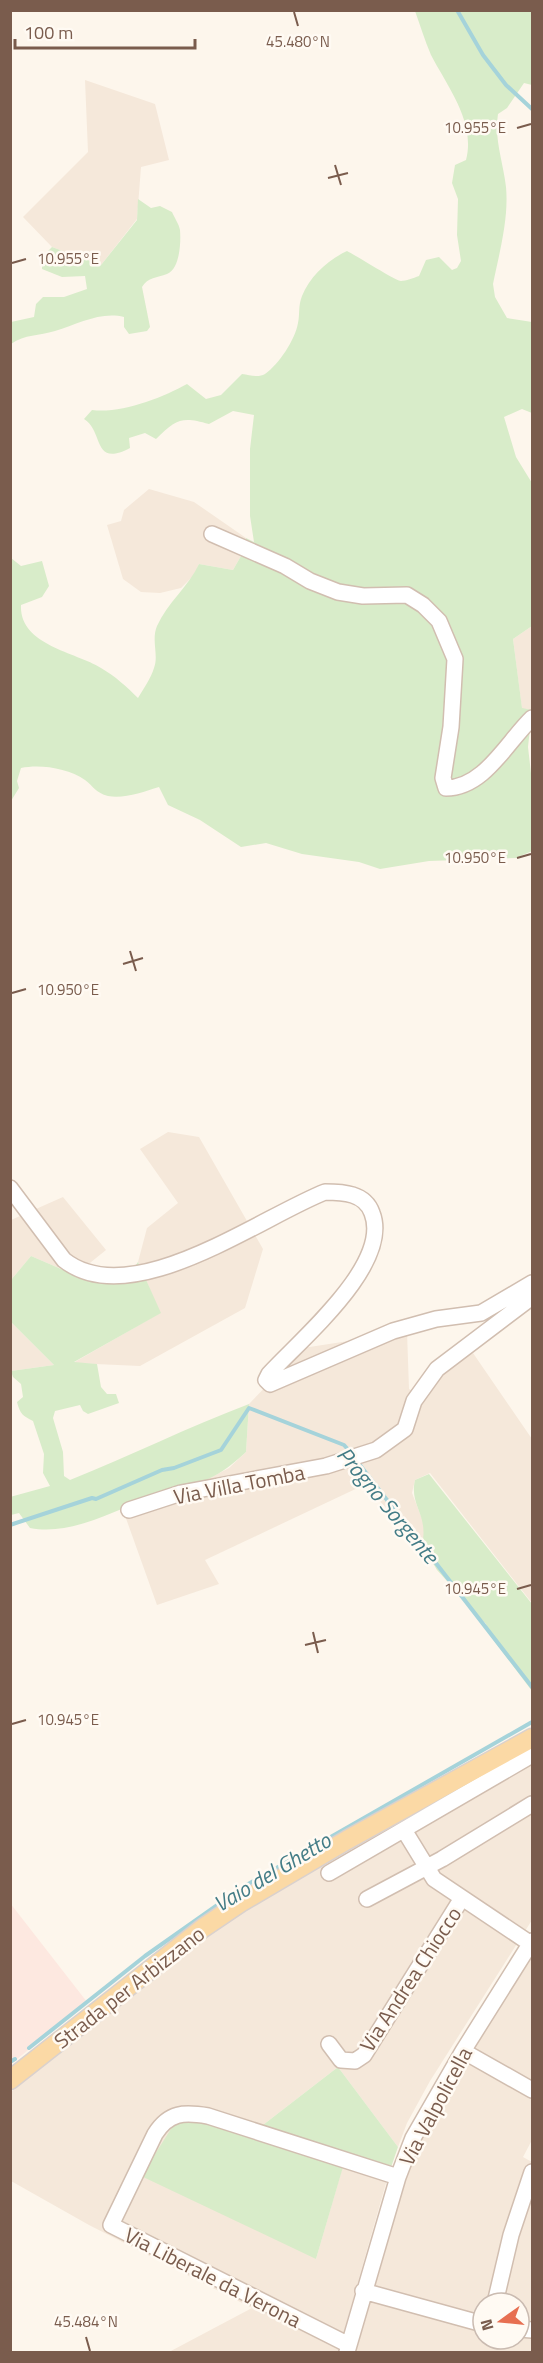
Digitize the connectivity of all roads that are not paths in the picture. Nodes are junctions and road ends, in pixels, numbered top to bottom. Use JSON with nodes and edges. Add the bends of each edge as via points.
{"nodes":[{"id":1,"x":212,"y":534,"type":"dead end"},
{"id":2,"x":532,"y":718,"type":"edge"},
{"id":3,"x":10,"y":1188,"type":"edge"},
{"id":4,"x":532,"y":1283,"type":"edge"},
{"id":5,"x":532,"y":1297,"type":"edge"},
{"id":6,"x":129,"y":1510,"type":"dead end"},
{"id":7,"x":532,"y":1738,"type":"edge"},
{"id":8,"x":532,"y":1755,"type":"edge"},
{"id":9,"x":532,"y":1804,"type":"edge"},
{"id":10,"x":404,"y":1830,"type":"junction"},
{"id":11,"x":426,"y":1866,"type":"junction"},
{"id":12,"x":329,"y":1873,"type":"dead end"},
{"id":13,"x":462,"y":1898,"type":"junction"},
{"id":14,"x":367,"y":1899,"type":"dead end"},
{"id":15,"x":532,"y":1942,"type":"edge"},
{"id":16,"x":329,"y":2044,"type":"dead end"},
{"id":17,"x":463,"y":2051,"type":"junction"},
{"id":18,"x":10,"y":2080,"type":"edge"},
{"id":19,"x":532,"y":2090,"type":"edge"},
{"id":20,"x":532,"y":2172,"type":"edge"},
{"id":21,"x":398,"y":2177,"type":"junction"},
{"id":22,"x":498,"y":2291,"type":"edge"},
{"id":23,"x":363,"y":2292,"type":"junction"},
{"id":24,"x":471,"y":2321,"type":"edge"},
{"id":25,"x":348,"y":2349,"type":"edge"}],
"edges":[{"from":1,"to":2,"type":"street","via":[[338,592],[407,595],[439,621],[455,658],[443,778],[446,788],[460,788],[474,779]]},
{"from":3,"to":4,"type":"street","via":[[72,1266],[128,1276],[186,1260],[325,1192],[348,1192],[360,1198],[376,1222],[371,1252],[349,1289],[269,1374],[266,1380],[270,1384],[393,1331],[436,1319],[481,1313]]},
{"from":5,"to":6,"type":"street","name":"Via Villa Tomba","via":[[437,1369],[414,1401],[405,1429],[376,1450],[326,1466],[181,1493]]},
{"from":7,"to":18,"type":"main road","name":"Strada per Arbizzano","via":[[240,1903]]},
{"from":8,"to":10,"type":"street"},
{"from":9,"to":11,"type":"street"},
{"from":10,"to":11,"type":"street","name":"Via Andrea Chiocco"},
{"from":10,"to":12,"type":"street"},
{"from":11,"to":13,"type":"street","name":"Via Andrea Chiocco","via":[[434,1879]]},
{"from":11,"to":14,"type":"street"},
{"from":13,"to":15,"type":"street","name":"Via Andrea Chiocco"},
{"from":13,"to":16,"type":"street","name":"Via Andrea Chiocco","via":[[364,2055],[356,2061],[341,2060]]},
{"from":15,"to":17,"type":"street","name":"Via Valpolicella"},
{"from":17,"to":19,"type":"street"},
{"from":17,"to":21,"type":"street","name":"Via Valpolicella","via":[[413,2138]]},
{"from":20,"to":22,"type":"street"},
{"from":21,"to":23,"type":"street","name":"Via Valpolicella"},
{"from":21,"to":25,"type":"street","name":"Via Liberale da Verona","via":[[208,2116],[174,2114],[155,2134],[111,2225]]},
{"from":23,"to":24,"type":"street"},
{"from":23,"to":25,"type":"street","name":"Via Valpolicella"}]}
